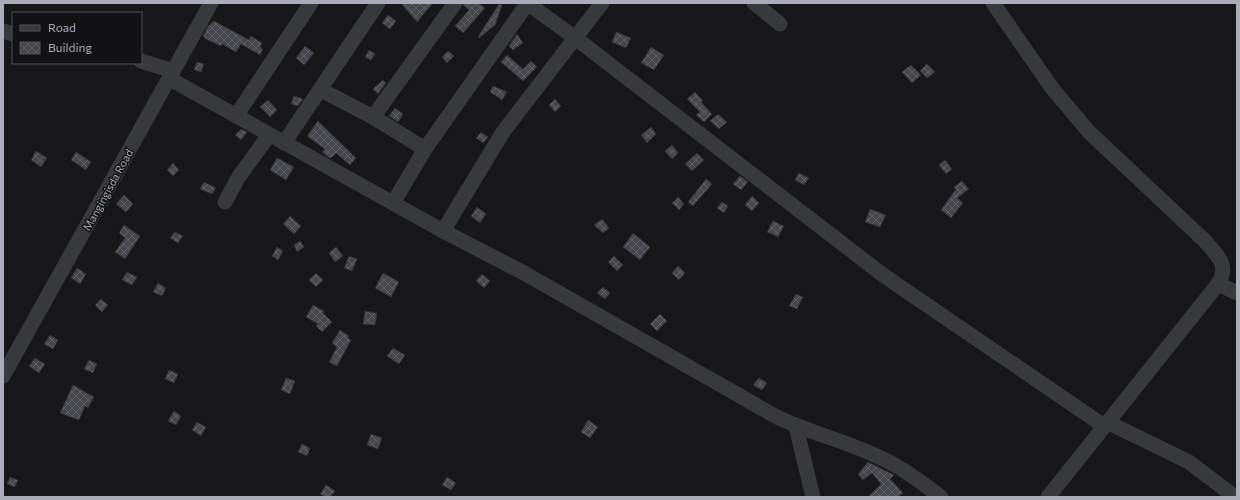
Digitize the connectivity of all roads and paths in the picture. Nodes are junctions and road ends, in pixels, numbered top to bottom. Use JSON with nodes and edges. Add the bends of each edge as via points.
{"nodes":[{"id":1,"x":211,"y":3,"type":"edge"},
{"id":2,"x":312,"y":3,"type":"edge"},
{"id":3,"x":378,"y":3,"type":"edge"},
{"id":4,"x":455,"y":3,"type":"edge"},
{"id":5,"x":527,"y":3,"type":"edge"},
{"id":6,"x":602,"y":3,"type":"edge"},
{"id":7,"x":754,"y":3,"type":"edge"},
{"id":8,"x":993,"y":3,"type":"edge"},
{"id":9,"x":780,"y":24,"type":"dead end"},
{"id":10,"x":574,"y":37,"type":"junction"},
{"id":11,"x":142,"y":61,"type":"edge"},
{"id":12,"x":171,"y":75,"type":"junction"},
{"id":13,"x":320,"y":90,"type":"junction"},
{"id":14,"x":236,"y":116,"type":"junction"},
{"id":15,"x":373,"y":117,"type":"junction"},
{"id":16,"x":269,"y":135,"type":"junction"},
{"id":17,"x":284,"y":143,"type":"junction"},
{"id":18,"x":425,"y":149,"type":"junction"},
{"id":19,"x":225,"y":202,"type":"dead end"},
{"id":20,"x":392,"y":203,"type":"junction"},
{"id":21,"x":443,"y":231,"type":"junction"},
{"id":22,"x":1218,"y":284,"type":"junction"},
{"id":23,"x":1237,"y":293,"type":"edge"},
{"id":24,"x":3,"y":376,"type":"edge"},
{"id":25,"x":1105,"y":424,"type":"junction"},
{"id":26,"x":796,"y":427,"type":"junction"},
{"id":27,"x":813,"y":497,"type":"edge"},
{"id":28,"x":941,"y":497,"type":"edge"},
{"id":29,"x":1048,"y":497,"type":"edge"},
{"id":30,"x":1235,"y":497,"type":"edge"}],
"edges":[{"from":1,"to":12,"type":"street","name":"Mangingisda Road"},
{"from":2,"to":14,"type":"street"},
{"from":3,"to":13,"type":"street"},
{"from":4,"to":15,"type":"street"},
{"from":5,"to":10,"type":"street"},
{"from":5,"to":18,"type":"street"},
{"from":6,"to":10,"type":"street"},
{"from":7,"to":9,"type":"street"},
{"from":8,"to":22,"type":"street","via":[[1052,88],[1089,132],[1142,180],[1212,250],[1224,268]]},
{"from":10,"to":21,"type":"street","via":[[503,132]]},
{"from":10,"to":25,"type":"street","via":[[883,275]]},
{"from":11,"to":12,"type":"street"},
{"from":12,"to":14,"type":"street"},
{"from":12,"to":24,"type":"street","name":"Mangingisda Road"},
{"from":13,"to":15,"type":"street"},
{"from":13,"to":17,"type":"street"},
{"from":14,"to":16,"type":"street"},
{"from":15,"to":18,"type":"street"},
{"from":16,"to":17,"type":"street"},
{"from":16,"to":19,"type":"street","via":[[238,178]]},
{"from":17,"to":20,"type":"street"},
{"from":18,"to":20,"type":"street"},
{"from":20,"to":21,"type":"street"},
{"from":21,"to":26,"type":"street","via":[[524,273]]},
{"from":22,"to":23,"type":"street"},
{"from":22,"to":25,"type":"street"},
{"from":25,"to":29,"type":"street"},
{"from":25,"to":30,"type":"street","via":[[1189,462]]},
{"from":26,"to":27,"type":"street"},
{"from":26,"to":28,"type":"street","via":[[881,457]]}]}
